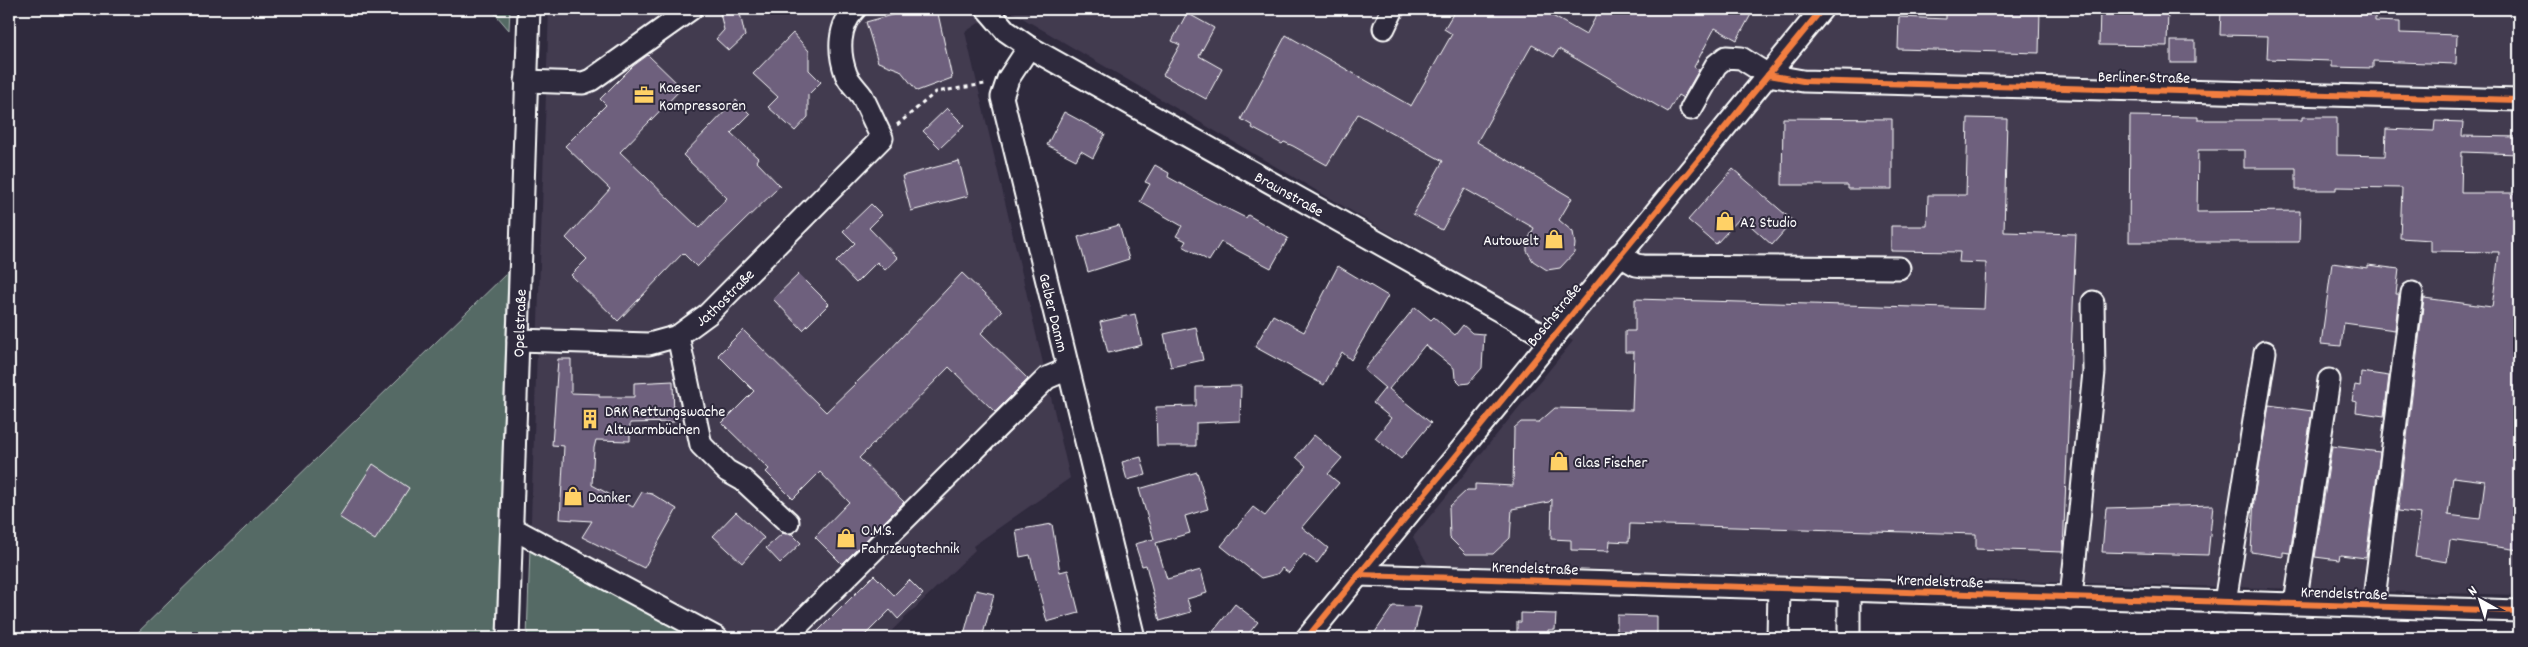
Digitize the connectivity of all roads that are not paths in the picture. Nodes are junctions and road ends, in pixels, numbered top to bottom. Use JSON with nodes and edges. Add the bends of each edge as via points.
{"nodes":[{"id":1,"x":529,"y":9,"type":"edge"},
{"id":2,"x":691,"y":9,"type":"edge"},
{"id":3,"x":855,"y":9,"type":"edge"},
{"id":4,"x":987,"y":9,"type":"edge"},
{"id":5,"x":1393,"y":9,"type":"edge"},
{"id":6,"x":1822,"y":9,"type":"edge"},
{"id":7,"x":1384,"y":28,"type":"dead end"},
{"id":8,"x":1029,"y":47,"type":"junction"},
{"id":9,"x":1768,"y":75,"type":"junction"},
{"id":10,"x":526,"y":81,"type":"junction"},
{"id":11,"x":2519,"y":100,"type":"edge"},
{"id":12,"x":1691,"y":108,"type":"dead end"},
{"id":13,"x":1619,"y":255,"type":"junction"},
{"id":14,"x":1899,"y":268,"type":"dead end"},
{"id":15,"x":2412,"y":293,"type":"dead end"},
{"id":16,"x":2093,"y":302,"type":"dead end"},
{"id":17,"x":678,"y":336,"type":"junction"},
{"id":18,"x":1550,"y":339,"type":"junction"},
{"id":19,"x":518,"y":340,"type":"junction"},
{"id":20,"x":2265,"y":352,"type":"dead end"},
{"id":21,"x":1068,"y":369,"type":"junction"},
{"id":22,"x":2329,"y":380,"type":"dead end"},
{"id":23,"x":788,"y":522,"type":"dead end"},
{"id":24,"x":512,"y":528,"type":"junction"},
{"id":25,"x":1359,"y":575,"type":"junction"},
{"id":26,"x":1779,"y":589,"type":"junction"},
{"id":27,"x":1850,"y":591,"type":"junction"},
{"id":28,"x":2071,"y":598,"type":"junction"},
{"id":29,"x":2225,"y":602,"type":"junction"},
{"id":30,"x":2296,"y":604,"type":"junction"},
{"id":31,"x":2373,"y":607,"type":"junction"},
{"id":32,"x":2519,"y":611,"type":"edge"},
{"id":33,"x":508,"y":638,"type":"edge"},
{"id":34,"x":717,"y":638,"type":"edge"},
{"id":35,"x":785,"y":638,"type":"edge"},
{"id":36,"x":1134,"y":638,"type":"edge"},
{"id":37,"x":1307,"y":638,"type":"edge"},
{"id":38,"x":1778,"y":638,"type":"edge"},
{"id":39,"x":1849,"y":638,"type":"edge"}],
"edges":[{"from":1,"to":10,"type":"street","name":"Opelstraße"},
{"from":2,"to":10,"type":"street","via":[[591,80],[583,83]]},
{"from":3,"to":17,"type":"street","name":"Jathostraße","via":[[842,29],[840,49],[846,75],[862,96],[882,138],[708,314]]},
{"from":4,"to":8,"type":"street","via":[[1006,31]]},
{"from":5,"to":7,"type":"street"},
{"from":6,"to":9,"type":"street","name":"Boschstraße"},
{"from":8,"to":18,"type":"street","name":"Braunstraße"},
{"from":8,"to":21,"type":"street","name":"Gelber Damm","via":[[1008,79],[1002,97]]},
{"from":9,"to":11,"type":"street","name":"Berliner Straße","via":[[1803,81]]},
{"from":9,"to":12,"type":"street","via":[[1740,58],[1726,57],[1716,66]]},
{"from":9,"to":13,"type":"street","name":"Boschstraße"},
{"from":10,"to":19,"type":"street","name":"Opelstraße"},
{"from":13,"to":14,"type":"street","via":[[1643,266]]},
{"from":13,"to":18,"type":"street","name":"Boschstraße"},
{"from":15,"to":31,"type":"street"},
{"from":16,"to":28,"type":"street","via":[[2094,372]]},
{"from":17,"to":19,"type":"street","name":"Jathostraße","via":[[650,344]]},
{"from":17,"to":23,"type":"street","via":[[701,445]]},
{"from":18,"to":25,"type":"street","name":"Boschstraße"},
{"from":19,"to":24,"type":"street","name":"Opelstraße"},
{"from":20,"to":29,"type":"street"},
{"from":21,"to":35,"type":"street","via":[[1047,378]]},
{"from":21,"to":36,"type":"street","name":"Gelber Damm"},
{"from":22,"to":30,"type":"street"},
{"from":24,"to":33,"type":"street","name":"Opelstraße"},
{"from":24,"to":34,"type":"street"},
{"from":25,"to":26,"type":"street","name":"Krendelstraße"},
{"from":25,"to":37,"type":"street","name":"Boschstraße"},
{"from":26,"to":27,"type":"street","name":"Krendelstraße"},
{"from":26,"to":38,"type":"street"},
{"from":27,"to":28,"type":"street","name":"Krendelstraße"},
{"from":27,"to":39,"type":"street"},
{"from":28,"to":29,"type":"street","name":"Krendelstraße"},
{"from":29,"to":30,"type":"street","name":"Krendelstraße"},
{"from":30,"to":31,"type":"street","name":"Krendelstraße"},
{"from":31,"to":32,"type":"street","name":"Krendelstraße"}]}
